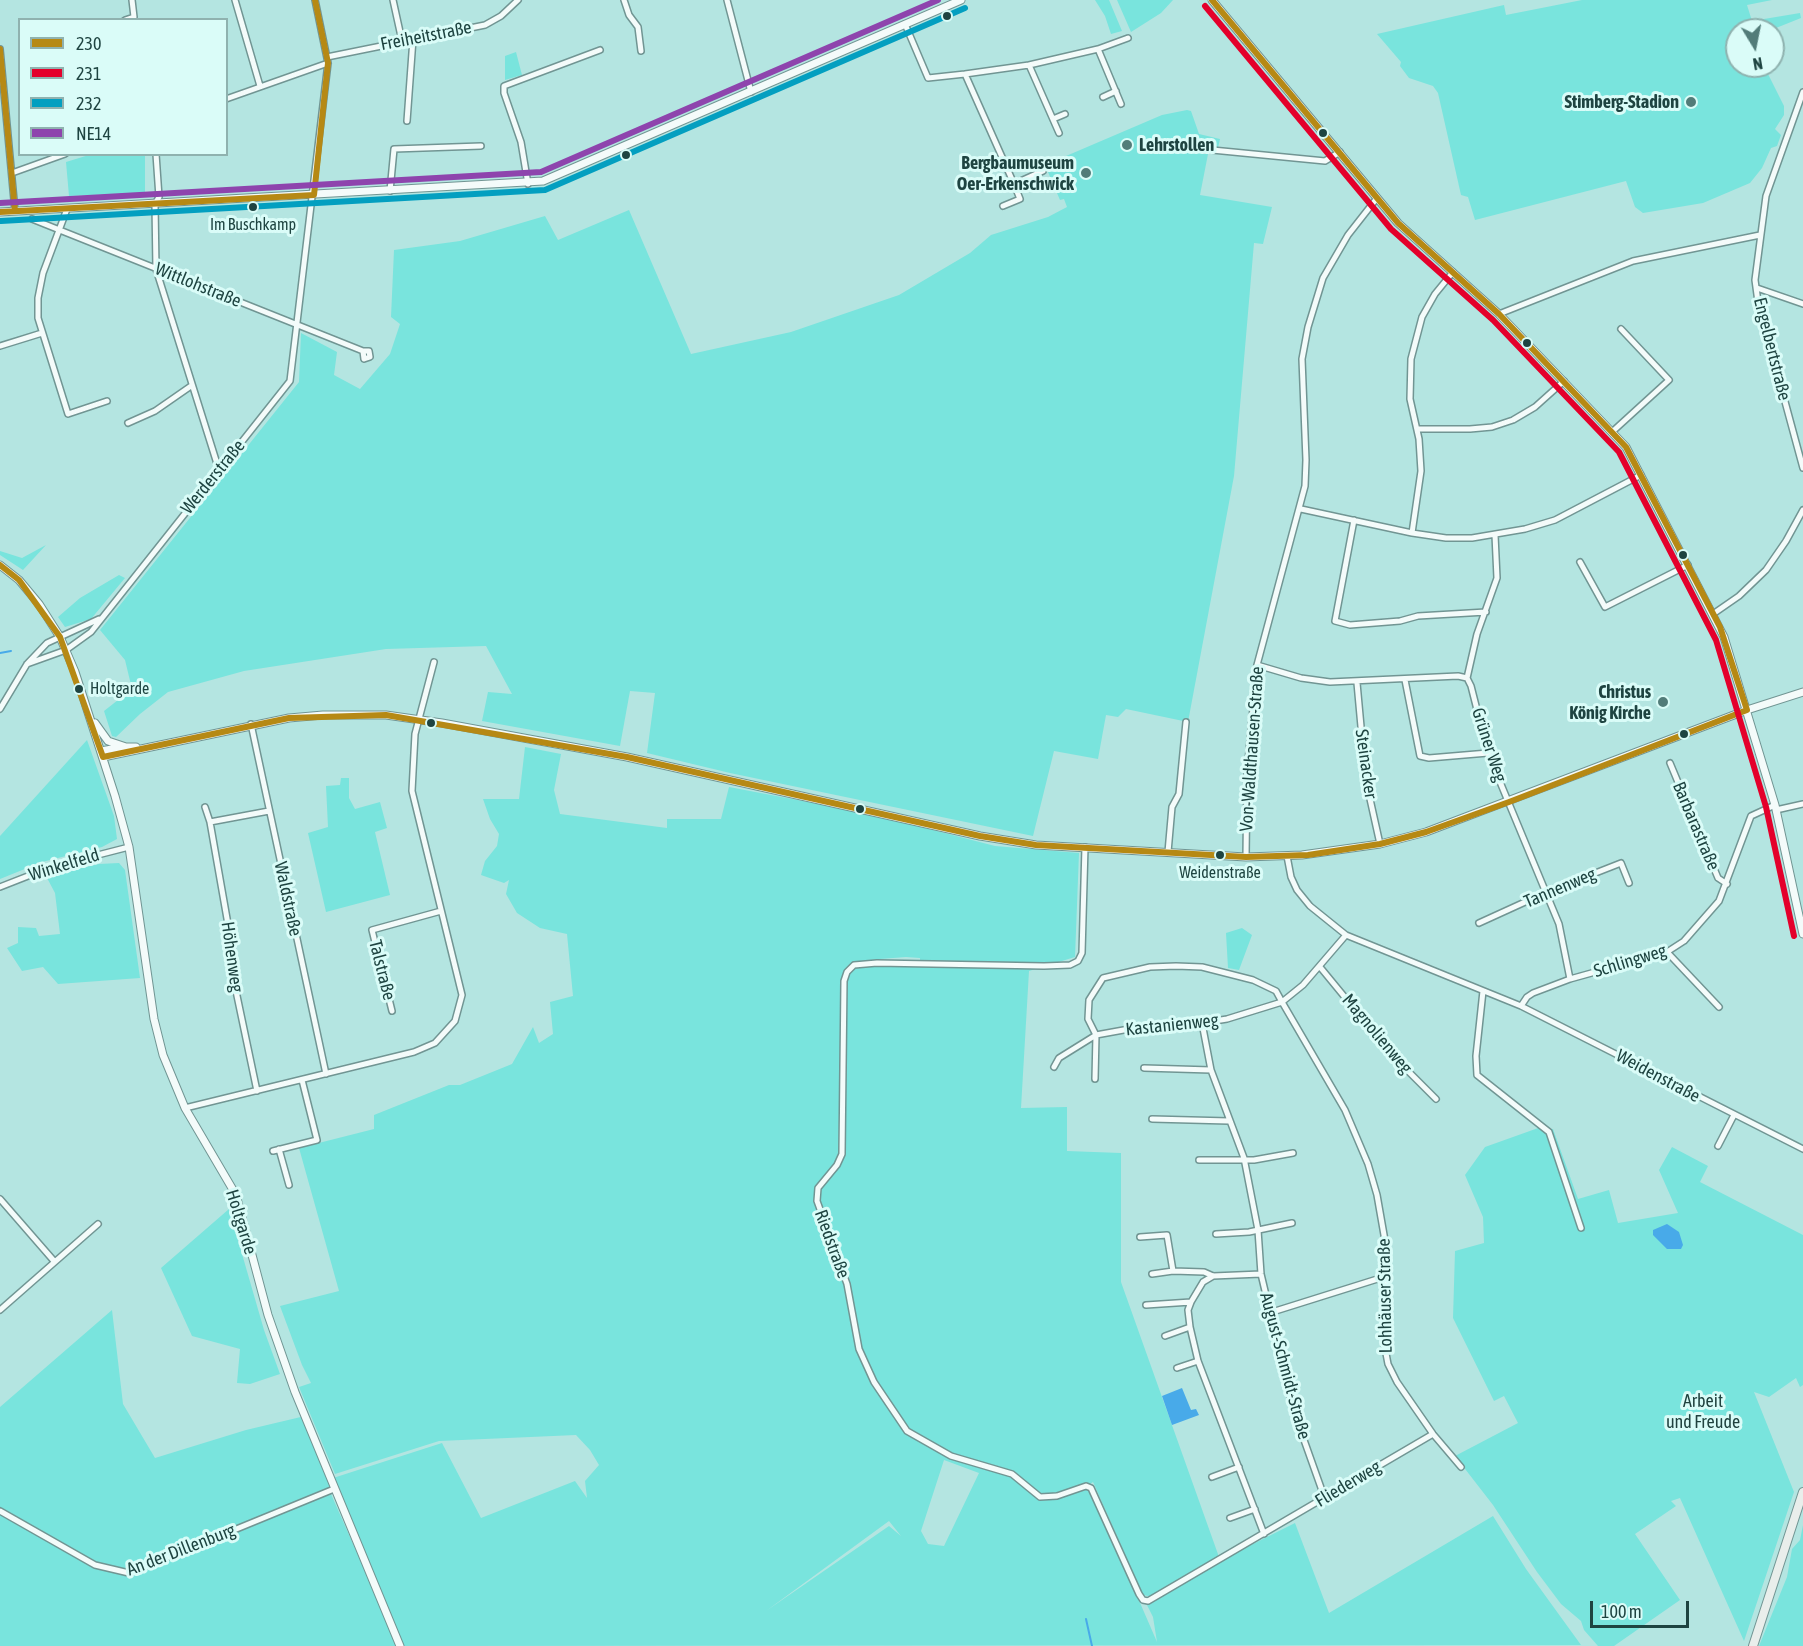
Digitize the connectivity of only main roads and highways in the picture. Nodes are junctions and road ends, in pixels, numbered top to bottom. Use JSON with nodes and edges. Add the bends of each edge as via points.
{"nodes":[{"id":1,"x":1803,"y":1492,"type":"edge"},
{"id":2,"x":1753,"y":1646,"type":"edge"}],
"edges":[{"from":1,"to":2,"type":"main road"}]}
